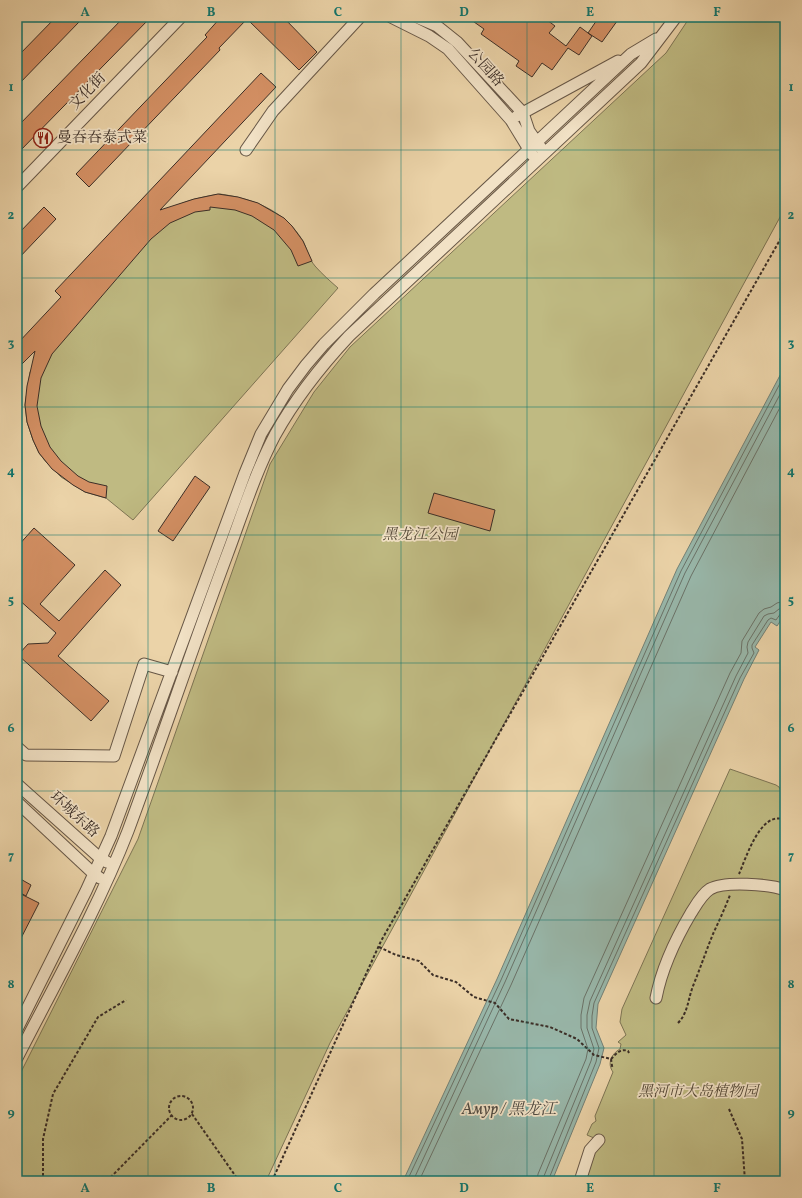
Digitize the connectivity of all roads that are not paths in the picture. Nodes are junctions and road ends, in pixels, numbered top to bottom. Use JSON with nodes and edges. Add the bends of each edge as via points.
{"nodes":[{"id":1,"x":181,"y":17,"type":"edge"},
{"id":2,"x":360,"y":17,"type":"edge"},
{"id":3,"x":391,"y":17,"type":"edge"},
{"id":4,"x":416,"y":17,"type":"edge"},
{"id":5,"x":676,"y":17,"type":"edge"},
{"id":6,"x":440,"y":21,"type":"edge"},
{"id":7,"x":429,"y":36,"type":"junction"},
{"id":8,"x":662,"y":36,"type":"junction"},
{"id":9,"x":631,"y":54,"type":"junction"},
{"id":10,"x":523,"y":113,"type":"junction"},
{"id":11,"x":511,"y":120,"type":"junction"},
{"id":12,"x":537,"y":143,"type":"junction"},
{"id":13,"x":246,"y":150,"type":"dead end"},
{"id":14,"x":528,"y":151,"type":"junction"},
{"id":15,"x":545,"y":153,"type":"junction"},
{"id":16,"x":537,"y":161,"type":"junction"},
{"id":17,"x":17,"y":187,"type":"edge"},
{"id":18,"x":172,"y":672,"type":"junction"},
{"id":19,"x":17,"y":747,"type":"edge"},
{"id":20,"x":17,"y":784,"type":"edge"},
{"id":21,"x":17,"y":802,"type":"edge"},
{"id":22,"x":101,"y":859,"type":"junction"},
{"id":23,"x":113,"y":865,"type":"junction"},
{"id":24,"x":94,"y":874,"type":"junction"},
{"id":25,"x":106,"y":881,"type":"junction"},
{"id":26,"x":785,"y":890,"type":"edge"},
{"id":27,"x":656,"y":998,"type":"dead end"},
{"id":28,"x":17,"y":1029,"type":"edge"},
{"id":29,"x":17,"y":1058,"type":"edge"},
{"id":30,"x":599,"y":1140,"type":"dead end"},
{"id":31,"x":580,"y":1181,"type":"edge"}],
"edges":[{"from":1,"to":17,"type":"street","name":"文化街"},
{"from":2,"to":13,"type":"street","via":[[273,111]]},
{"from":3,"to":7,"type":"street","name":"公园路"},
{"from":4,"to":6,"type":"street","name":"公园路"},
{"from":5,"to":8,"type":"street"},
{"from":6,"to":7,"type":"street"},
{"from":6,"to":10,"type":"street","name":"公园路"},
{"from":7,"to":11,"type":"street","name":"公园路","via":[[448,49]]},
{"from":8,"to":9,"type":"street"},
{"from":8,"to":15,"type":"street","via":[[641,63]]},
{"from":9,"to":10,"type":"street"},
{"from":9,"to":12,"type":"street"},
{"from":10,"to":11,"type":"street"},
{"from":10,"to":12,"type":"street","name":"公园路","via":[[529,131]]},
{"from":11,"to":14,"type":"street","name":"公园路"},
{"from":12,"to":14,"type":"street"},
{"from":12,"to":15,"type":"street","name":"公园路"},
{"from":14,"to":16,"type":"street","name":"公园路"},
{"from":14,"to":18,"type":"street","via":[[343,325],[320,349],[288,390],[261,434],[245,472]]},
{"from":15,"to":16,"type":"street"},
{"from":16,"to":23,"type":"street","via":[[349,336],[320,367],[275,435],[256,479],[127,833]]},
{"from":18,"to":19,"type":"street","via":[[144,664],[114,756],[26,755]]},
{"from":18,"to":22,"type":"street"},
{"from":20,"to":22,"type":"street","name":"环城东路"},
{"from":21,"to":24,"type":"street","name":"环城东路"},
{"from":22,"to":23,"type":"street","name":"环城东路"},
{"from":22,"to":24,"type":"street"},
{"from":23,"to":25,"type":"street"},
{"from":24,"to":25,"type":"street","name":"环城东路"},
{"from":24,"to":28,"type":"street"},
{"from":25,"to":29,"type":"street"},
{"from":26,"to":27,"type":"street","via":[[767,885],[726,884],[709,890],[698,902],[679,934],[659,981]]},
{"from":30,"to":31,"type":"street","via":[[590,1150]]}]}
